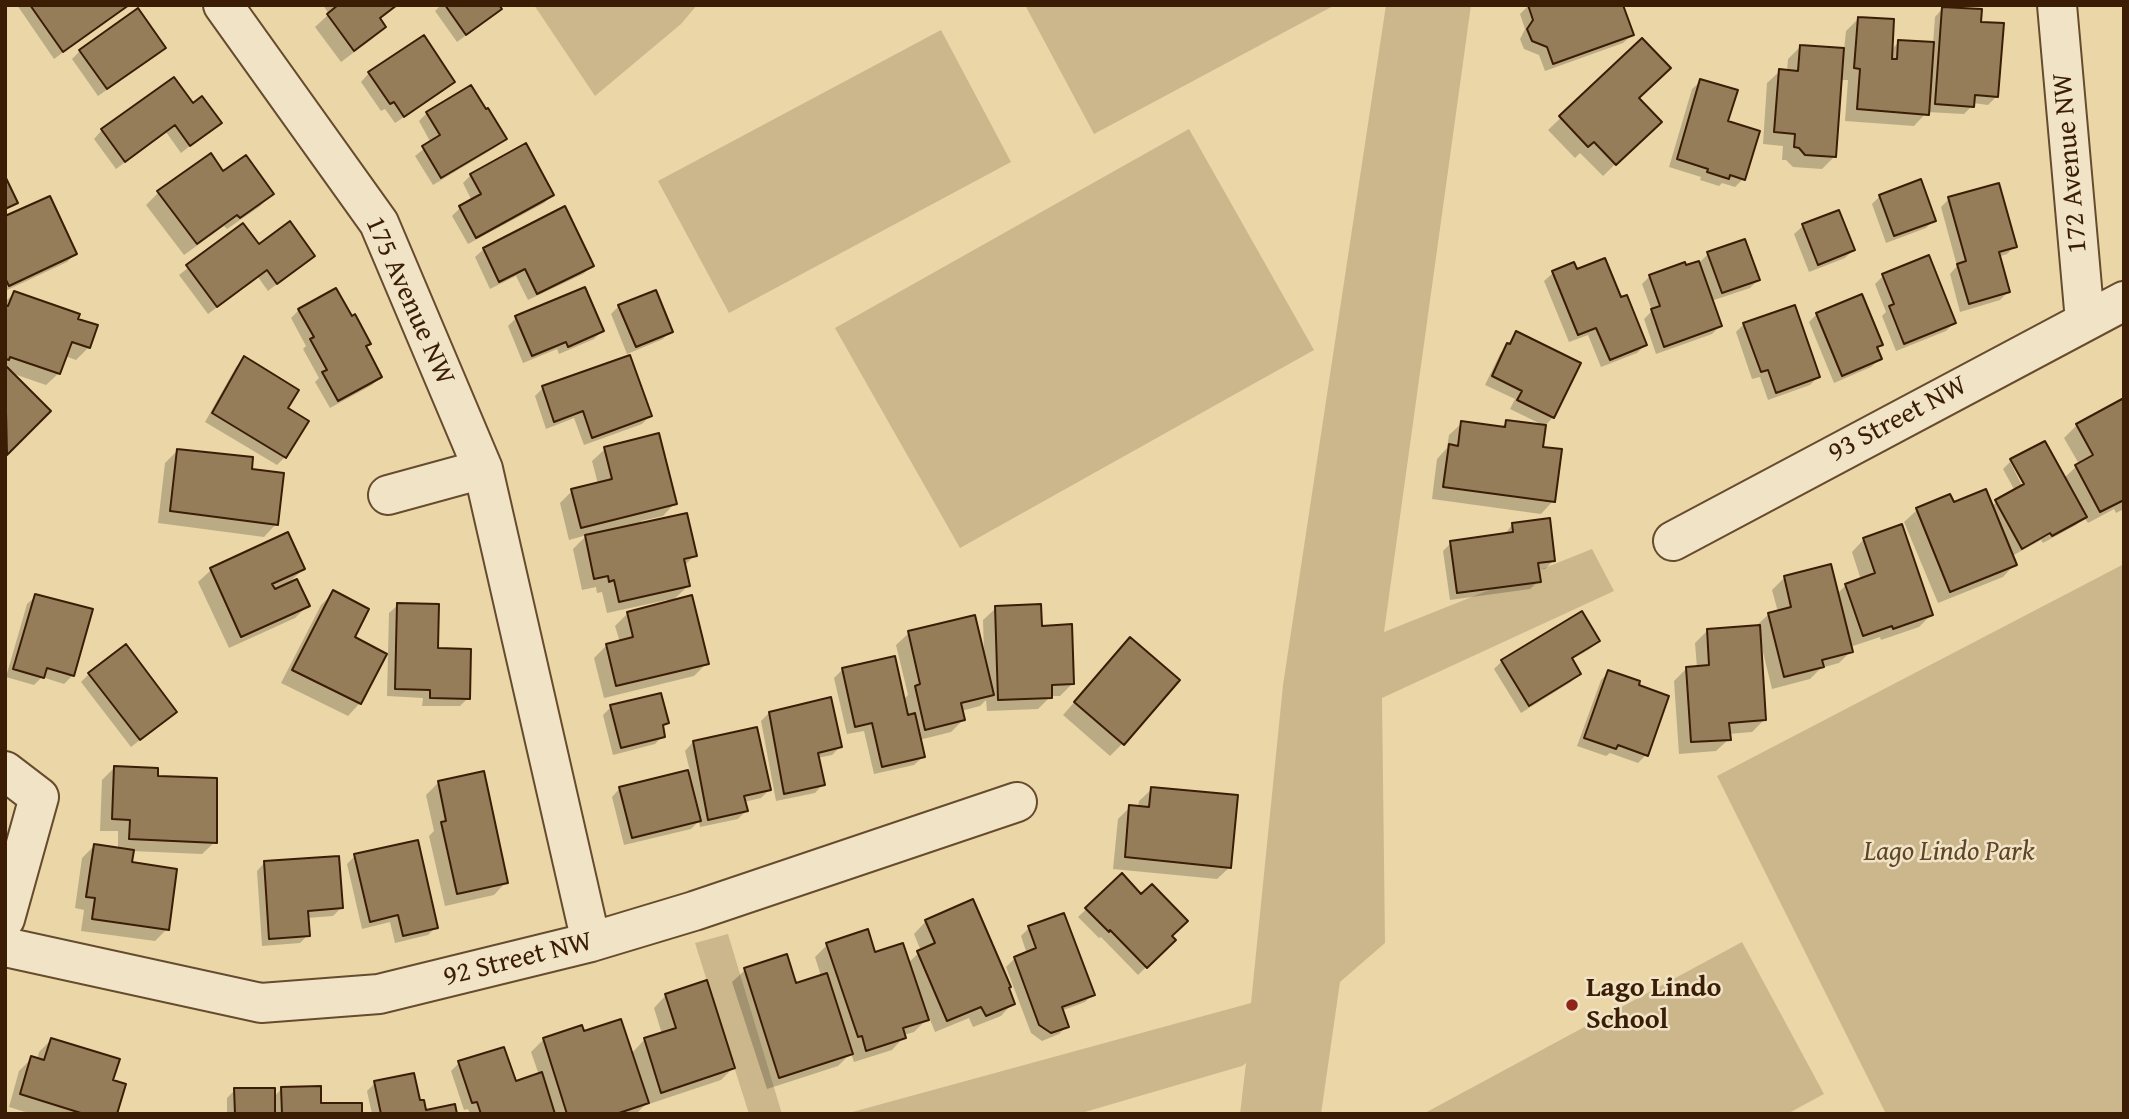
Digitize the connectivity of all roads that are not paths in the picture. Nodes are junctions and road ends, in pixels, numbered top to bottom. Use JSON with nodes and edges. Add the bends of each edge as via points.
{"nodes":[{"id":1,"x":223,"y":5,"type":"edge"},
{"id":2,"x":2057,"y":5,"type":"edge"},
{"id":3,"x":2124,"y":301,"type":"edge"},
{"id":4,"x":2085,"y":321,"type":"junction"},
{"id":5,"x":483,"y":468,"type":"junction"},
{"id":6,"x":388,"y":495,"type":"dead end"},
{"id":7,"x":1674,"y":541,"type":"dead end"},
{"id":8,"x":5,"y":771,"type":"edge"},
{"id":9,"x":1017,"y":802,"type":"dead end"},
{"id":10,"x":5,"y":919,"type":"edge"},
{"id":11,"x":591,"y":942,"type":"junction"},
{"id":12,"x":5,"y":947,"type":"edge"}],
"edges":[{"from":1,"to":5,"type":"street","name":"175 Avenue NW","via":[[379,223]]},
{"from":2,"to":4,"type":"street","name":"172 Avenue NW"},
{"from":3,"to":4,"type":"street","name":"93 Street NW"},
{"from":4,"to":7,"type":"street","name":"93 Street NW"},
{"from":5,"to":6,"type":"street"},
{"from":5,"to":11,"type":"street","name":"175 Avenue NW"},
{"from":8,"to":10,"type":"street","via":[[39,797]]},
{"from":9,"to":11,"type":"street","name":"92 Street NW"},
{"from":11,"to":12,"type":"street","name":"92 Street NW","via":[[379,994],[261,1003]]}]}
